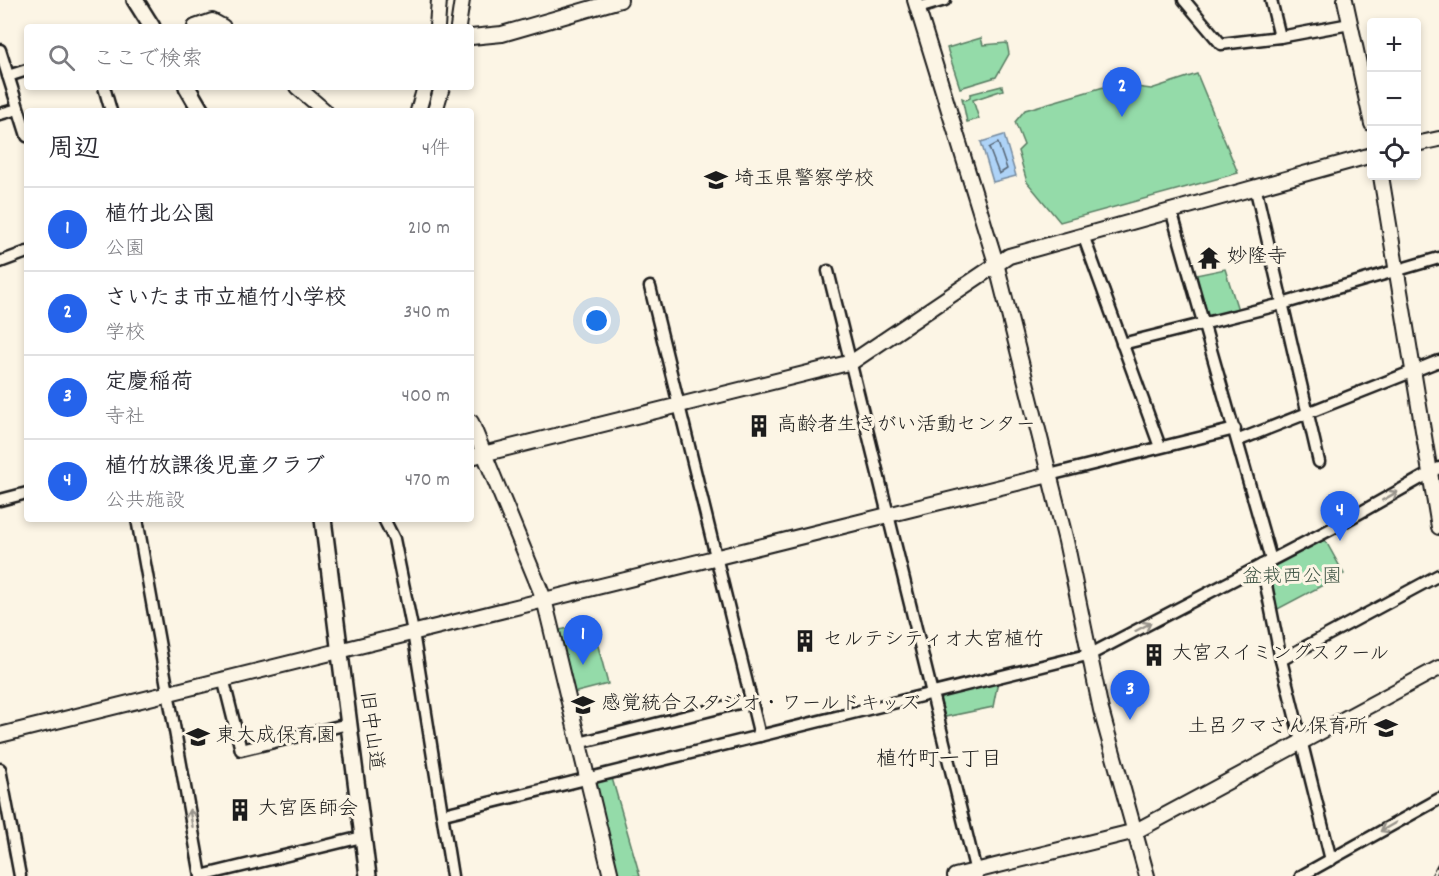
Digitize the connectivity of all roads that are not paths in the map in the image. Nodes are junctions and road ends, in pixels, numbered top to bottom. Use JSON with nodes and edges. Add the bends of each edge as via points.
{"nodes":[{"id":1,"x":135,"y":0,"type":"edge"},
{"id":2,"x":439,"y":0,"type":"edge"},
{"id":3,"x":462,"y":0,"type":"edge"},
{"id":4,"x":620,"y":0,"type":"edge"},
{"id":5,"x":945,"y":0,"type":"edge"},
{"id":6,"x":1184,"y":0,"type":"edge"},
{"id":7,"x":1271,"y":0,"type":"edge"},
{"id":8,"x":1345,"y":0,"type":"edge"},
{"id":9,"x":916,"y":4,"type":"edge"},
{"id":10,"x":148,"y":24,"type":"edge"},
{"id":11,"x":204,"y":24,"type":"edge"},
{"id":12,"x":218,"y":24,"type":"edge"},
{"id":13,"x":437,"y":24,"type":"edge"},
{"id":14,"x":458,"y":24,"type":"edge"},
{"id":15,"x":1350,"y":24,"type":"junction"},
{"id":16,"x":474,"y":37,"type":"edge"},
{"id":17,"x":1280,"y":37,"type":"junction"},
{"id":18,"x":1,"y":54,"type":"edge"},
{"id":19,"x":24,"y":71,"type":"edge"},
{"id":20,"x":8,"y":76,"type":"junction"},
{"id":21,"x":105,"y":90,"type":"edge"},
{"id":22,"x":189,"y":90,"type":"edge"},
{"id":23,"x":300,"y":90,"type":"edge"},
{"id":24,"x":423,"y":90,"type":"edge"},
{"id":25,"x":441,"y":90,"type":"edge"},
{"id":26,"x":1367,"y":105,"type":"edge"},
{"id":27,"x":110,"y":108,"type":"edge"},
{"id":28,"x":199,"y":108,"type":"edge"},
{"id":29,"x":322,"y":108,"type":"edge"},
{"id":30,"x":419,"y":108,"type":"edge"},
{"id":31,"x":436,"y":108,"type":"edge"},
{"id":32,"x":18,"y":109,"type":"junction"},
{"id":33,"x":0,"y":114,"type":"edge"},
{"id":34,"x":24,"y":127,"type":"edge"},
{"id":35,"x":1439,"y":139,"type":"edge"},
{"id":36,"x":1421,"y":143,"type":"edge"},
{"id":37,"x":1367,"y":156,"type":"edge"},
{"id":38,"x":1382,"y":180,"type":"edge"},
{"id":39,"x":1255,"y":186,"type":"junction"},
{"id":40,"x":1171,"y":210,"type":"junction"},
{"id":41,"x":1083,"y":235,"type":"junction"},
{"id":42,"x":24,"y":253,"type":"edge"},
{"id":43,"x":1439,"y":258,"type":"edge"},
{"id":44,"x":0,"y":262,"type":"edge"},
{"id":45,"x":996,"y":263,"type":"junction"},
{"id":46,"x":1395,"y":270,"type":"junction"},
{"id":47,"x":828,"y":271,"type":"dead end"},
{"id":48,"x":650,"y":287,"type":"dead end"},
{"id":49,"x":1282,"y":304,"type":"junction"},
{"id":50,"x":1203,"y":323,"type":"junction"},
{"id":51,"x":1122,"y":345,"type":"junction"},
{"id":52,"x":1439,"y":361,"type":"edge"},
{"id":53,"x":852,"y":362,"type":"junction"},
{"id":54,"x":1412,"y":371,"type":"junction"},
{"id":55,"x":680,"y":406,"type":"junction"},
{"id":56,"x":1309,"y":412,"type":"junction"},
{"id":57,"x":1237,"y":434,"type":"junction"},
{"id":58,"x":474,"y":439,"type":"edge"},
{"id":59,"x":1160,"y":447,"type":"junction"},
{"id":60,"x":477,"y":456,"type":"edge"},
{"id":61,"x":1319,"y":462,"type":"dead end"},
{"id":62,"x":1434,"y":471,"type":"edge"},
{"id":63,"x":1049,"y":475,"type":"junction"},
{"id":64,"x":24,"y":494,"type":"edge"},
{"id":65,"x":0,"y":500,"type":"edge"},
{"id":66,"x":888,"y":515,"type":"junction"},
{"id":67,"x":138,"y":522,"type":"edge"},
{"id":68,"x":323,"y":522,"type":"edge"},
{"id":69,"x":386,"y":522,"type":"edge"},
{"id":70,"x":1439,"y":527,"type":"edge"},
{"id":71,"x":717,"y":559,"type":"junction"},
{"id":72,"x":1267,"y":562,"type":"junction"},
{"id":73,"x":1439,"y":575,"type":"edge"},
{"id":74,"x":544,"y":599,"type":"junction"},
{"id":75,"x":413,"y":632,"type":"junction"},
{"id":76,"x":339,"y":651,"type":"junction"},
{"id":77,"x":1092,"y":654,"type":"junction"},
{"id":78,"x":1281,"y":660,"type":"junction"},
{"id":79,"x":1439,"y":668,"type":"edge"},
{"id":80,"x":223,"y":678,"type":"junction"},
{"id":81,"x":168,"y":692,"type":"junction"},
{"id":82,"x":932,"y":693,"type":"junction"},
{"id":83,"x":751,"y":700,"type":"junction"},
{"id":84,"x":348,"y":724,"type":"junction"},
{"id":85,"x":0,"y":735,"type":"edge"},
{"id":86,"x":760,"y":736,"type":"junction"},
{"id":87,"x":579,"y":743,"type":"junction"},
{"id":88,"x":1302,"y":743,"type":"junction"},
{"id":89,"x":0,"y":769,"type":"edge"},
{"id":90,"x":586,"y":778,"type":"junction"},
{"id":91,"x":1439,"y":798,"type":"edge"},
{"id":92,"x":444,"y":814,"type":"junction"},
{"id":93,"x":1136,"y":831,"type":"junction"},
{"id":94,"x":362,"y":837,"type":"junction"},
{"id":95,"x":1331,"y":860,"type":"junction"},
{"id":96,"x":977,"y":873,"type":"edge"},
{"id":97,"x":20,"y":876,"type":"edge"},
{"id":98,"x":201,"y":876,"type":"edge"},
{"id":99,"x":368,"y":876,"type":"edge"},
{"id":100,"x":452,"y":876,"type":"edge"},
{"id":101,"x":611,"y":876,"type":"edge"},
{"id":102,"x":955,"y":876,"type":"edge"},
{"id":103,"x":1147,"y":876,"type":"edge"},
{"id":104,"x":1301,"y":876,"type":"edge"}],
"edges":[{"from":1,"to":10,"type":"main road"},
{"from":2,"to":13,"type":"street"},
{"from":3,"to":14,"type":"street"},
{"from":4,"to":16,"type":"street","via":[[502,34]]},
{"from":5,"to":9,"type":"street"},
{"from":6,"to":17,"type":"street","via":[[1221,44]]},
{"from":7,"to":17,"type":"street"},
{"from":8,"to":15,"type":"street"},
{"from":9,"to":45,"type":"street"},
{"from":11,"to":12,"type":"street"},
{"from":15,"to":17,"type":"street"},
{"from":15,"to":26,"type":"street"},
{"from":18,"to":20,"type":"street"},
{"from":19,"to":20,"type":"street"},
{"from":20,"to":32,"type":"street"},
{"from":21,"to":27,"type":"street"},
{"from":22,"to":28,"type":"main road"},
{"from":23,"to":29,"type":"street"},
{"from":24,"to":30,"type":"street"},
{"from":25,"to":31,"type":"street"},
{"from":32,"to":33,"type":"street"},
{"from":32,"to":34,"type":"street"},
{"from":35,"to":36,"type":"street"},
{"from":37,"to":39,"type":"street"},
{"from":38,"to":46,"type":"street"},
{"from":39,"to":40,"type":"street"},
{"from":39,"to":49,"type":"street"},
{"from":40,"to":41,"type":"street"},
{"from":40,"to":50,"type":"street"},
{"from":41,"to":45,"type":"street"},
{"from":41,"to":51,"type":"street"},
{"from":42,"to":44,"type":"street"},
{"from":43,"to":46,"type":"street"},
{"from":45,"to":53,"type":"street"},
{"from":45,"to":63,"type":"street"},
{"from":46,"to":49,"type":"street"},
{"from":46,"to":54,"type":"street"},
{"from":47,"to":53,"type":"street"},
{"from":48,"to":55,"type":"street"},
{"from":49,"to":50,"type":"street"},
{"from":49,"to":56,"type":"street"},
{"from":50,"to":51,"type":"street"},
{"from":50,"to":57,"type":"street"},
{"from":51,"to":59,"type":"street"},
{"from":52,"to":54,"type":"street"},
{"from":53,"to":55,"type":"street"},
{"from":53,"to":66,"type":"street"},
{"from":54,"to":56,"type":"street"},
{"from":54,"to":62,"type":"street"},
{"from":55,"to":60,"type":"street"},
{"from":55,"to":71,"type":"street"},
{"from":56,"to":57,"type":"street"},
{"from":56,"to":61,"type":"street"},
{"from":57,"to":59,"type":"street"},
{"from":57,"to":72,"type":"street"},
{"from":58,"to":60,"type":"street"},
{"from":59,"to":63,"type":"street"},
{"from":60,"to":74,"type":"street"},
{"from":62,"to":70,"type":"street"},
{"from":72,"to":62,"type":"street","one_way":true},
{"from":63,"to":66,"type":"street"},
{"from":63,"to":77,"type":"street"},
{"from":64,"to":65,"type":"street"},
{"from":66,"to":71,"type":"street"},
{"from":66,"to":82,"type":"street"},
{"from":67,"to":81,"type":"street"},
{"from":68,"to":76,"type":"main road","name":"旧中山道"},
{"from":69,"to":75,"type":"street","via":[[394,539]]},
{"from":71,"to":74,"type":"street"},
{"from":71,"to":83,"type":"street"},
{"from":77,"to":72,"type":"street","one_way":true},
{"from":72,"to":78,"type":"street"},
{"from":73,"to":78,"type":"street"},
{"from":74,"to":75,"type":"street"},
{"from":74,"to":87,"type":"street"},
{"from":75,"to":76,"type":"street"},
{"from":75,"to":92,"type":"street"},
{"from":76,"to":80,"type":"street"},
{"from":76,"to":84,"type":"main road","name":"旧中山道"},
{"from":77,"to":82,"type":"street"},
{"from":77,"to":93,"type":"street","via":[[1108,738]]},
{"from":78,"to":88,"type":"street"},
{"from":79,"to":88,"type":"street"},
{"from":80,"to":81,"type":"street"},
{"from":80,"to":84,"type":"street","via":[[241,750]]},
{"from":81,"to":85,"type":"street"},
{"from":98,"to":81,"type":"street","one_way":true},
{"from":82,"to":86,"type":"street"},
{"from":82,"to":96,"type":"street"},
{"from":83,"to":86,"type":"street"},
{"from":83,"to":87,"type":"street"},
{"from":84,"to":94,"type":"main road","name":"旧中山道"},
{"from":86,"to":90,"type":"street"},
{"from":87,"to":90,"type":"street"},
{"from":88,"to":93,"type":"street"},
{"from":88,"to":95,"type":"street"},
{"from":89,"to":97,"type":"street"},
{"from":90,"to":92,"type":"street"},
{"from":90,"to":101,"type":"street"},
{"from":91,"to":95,"type":"street","one_way":true},
{"from":92,"to":100,"type":"street"},
{"from":93,"to":96,"type":"street"},
{"from":93,"to":103,"type":"street"},
{"from":94,"to":98,"type":"street"},
{"from":94,"to":99,"type":"main road","name":"旧中山道"},
{"from":95,"to":104,"type":"street"},
{"from":96,"to":102,"type":"street"}]}
